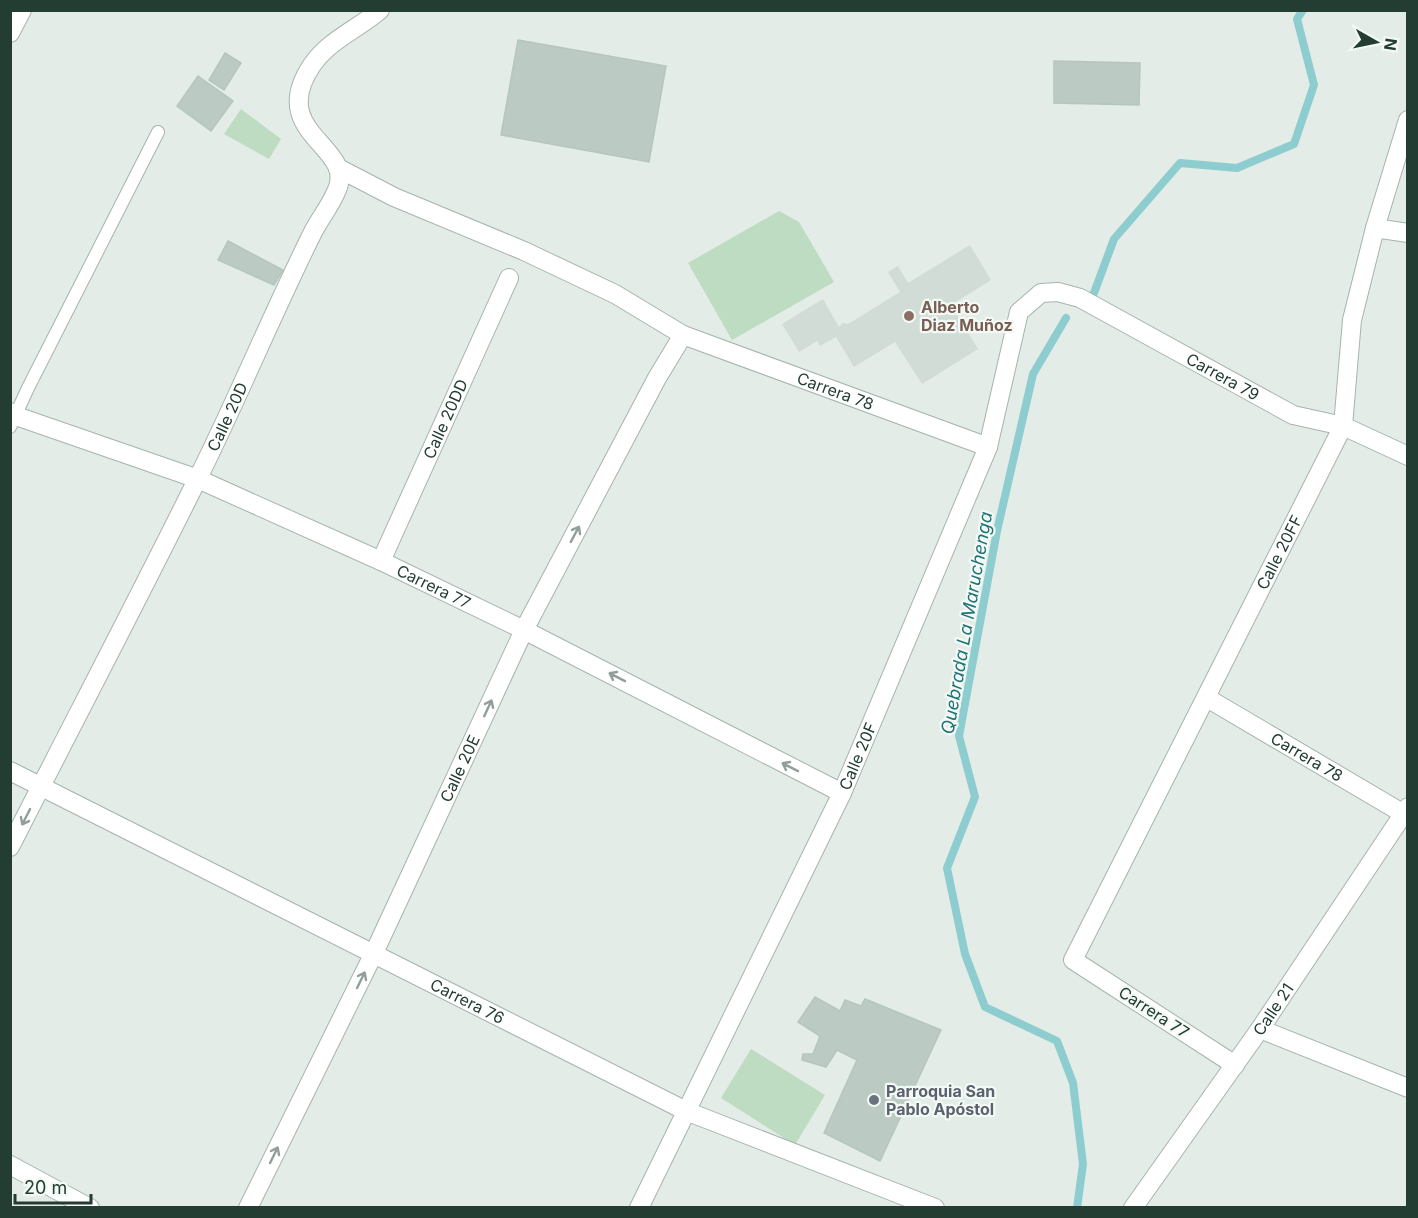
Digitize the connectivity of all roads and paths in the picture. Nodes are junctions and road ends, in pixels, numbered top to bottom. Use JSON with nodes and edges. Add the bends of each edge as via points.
{"nodes":[{"id":1,"x":22,"y":10,"type":"edge"},
{"id":2,"x":380,"y":10,"type":"edge"},
{"id":3,"x":10,"y":33,"type":"edge"},
{"id":4,"x":1407,"y":120,"type":"edge"},
{"id":5,"x":158,"y":132,"type":"dead end"},
{"id":6,"x":340,"y":169,"type":"junction"},
{"id":7,"x":1375,"y":228,"type":"junction"},
{"id":8,"x":1407,"y":233,"type":"edge"},
{"id":9,"x":509,"y":278,"type":"dead end"},
{"id":10,"x":1041,"y":293,"type":"joint"},
{"id":11,"x":683,"y":335,"type":"junction"},
{"id":12,"x":12,"y":418,"type":"edge"},
{"id":13,"x":1343,"y":426,"type":"junction"},
{"id":14,"x":988,"y":447,"type":"junction"},
{"id":15,"x":1407,"y":456,"type":"edge"},
{"id":16,"x":198,"y":478,"type":"junction"},
{"id":17,"x":381,"y":561,"type":"junction"},
{"id":18,"x":524,"y":630,"type":"junction"},
{"id":19,"x":1207,"y":698,"type":"junction"},
{"id":20,"x":10,"y":771,"type":"edge"},
{"id":21,"x":41,"y":786,"type":"junction"},
{"id":22,"x":842,"y":794,"type":"junction"},
{"id":23,"x":1406,"y":813,"type":"edge"},
{"id":24,"x":10,"y":847,"type":"edge"},
{"id":25,"x":374,"y":953,"type":"junction"},
{"id":26,"x":1073,"y":960,"type":"joint"},
{"id":27,"x":1260,"y":1029,"type":"junction"},
{"id":28,"x":1235,"y":1065,"type":"junction"},
{"id":29,"x":1407,"y":1088,"type":"edge"},
{"id":30,"x":686,"y":1111,"type":"junction"},
{"id":31,"x":10,"y":1165,"type":"edge"},
{"id":32,"x":90,"y":1208,"type":"edge"},
{"id":33,"x":249,"y":1208,"type":"edge"},
{"id":34,"x":639,"y":1208,"type":"edge"},
{"id":35,"x":935,"y":1208,"type":"edge"},
{"id":36,"x":1133,"y":1208,"type":"edge"}],
"edges":[{"from":1,"to":3,"type":"street"},
{"from":2,"to":6,"type":"street","via":[[338,38],[313,64],[299,93],[298,108],[309,132]]},
{"from":4,"to":7,"type":"street","name":"Calle 20FF"},
{"from":5,"to":12,"type":"lane"},
{"from":6,"to":11,"type":"street","name":"Carrera 78","via":[[394,197],[525,251],[615,294]]},
{"from":6,"to":16,"type":"street","name":"Calle 20D","via":[[340,184],[315,228]]},
{"from":7,"to":8,"type":"street"},
{"from":7,"to":13,"type":"street","name":"Calle 20FF","via":[[1352,320]]},
{"from":9,"to":17,"type":"street","name":"Calle 20DD"},
{"from":10,"to":13,"type":"street","name":"Carrera 79","via":[[1058,292],[1080,298],[1293,415]]},
{"from":10,"to":14,"type":"street","name":"Calle 20F","via":[[1019,312]]},
{"from":11,"to":14,"type":"street","name":"Carrera 78"},
{"from":18,"to":11,"type":"street","name":"Calle 20E","one_way":true},
{"from":12,"to":16,"type":"street","name":"Carrera 77"},
{"from":13,"to":15,"type":"street","name":"Carrera 79"},
{"from":13,"to":19,"type":"street","name":"Calle 20FF"},
{"from":14,"to":22,"type":"street","name":"Calle 20F"},
{"from":16,"to":17,"type":"street","name":"Carrera 77"},
{"from":16,"to":21,"type":"street","name":"Calle 20D"},
{"from":17,"to":18,"type":"street","name":"Carrera 77"},
{"from":22,"to":18,"type":"street","name":"Carrera 77","one_way":true},
{"from":25,"to":18,"type":"street","name":"Calle 20E","one_way":true},
{"from":19,"to":23,"type":"street","name":"Carrera 78"},
{"from":19,"to":26,"type":"street","name":"Calle 20FF"},
{"from":20,"to":21,"type":"street","name":"Carrera 76"},
{"from":21,"to":24,"type":"street","name":"Calle 20D","one_way":true},
{"from":21,"to":25,"type":"street","name":"Carrera 76"},
{"from":22,"to":30,"type":"street","name":"Calle 20F"},
{"from":23,"to":27,"type":"street","name":"Calle 21"},
{"from":25,"to":30,"type":"street","name":"Carrera 76"},
{"from":33,"to":25,"type":"street","name":"Calle 20E","one_way":true},
{"from":26,"to":28,"type":"street","name":"Carrera 77"},
{"from":27,"to":28,"type":"street","name":"Calle 21"},
{"from":27,"to":29,"type":"street"},
{"from":28,"to":36,"type":"street","name":"Calle 21"},
{"from":30,"to":34,"type":"street","name":"Calle 20F"},
{"from":30,"to":35,"type":"street","name":"Carrera 76"},
{"from":31,"to":32,"type":"street"}]}
